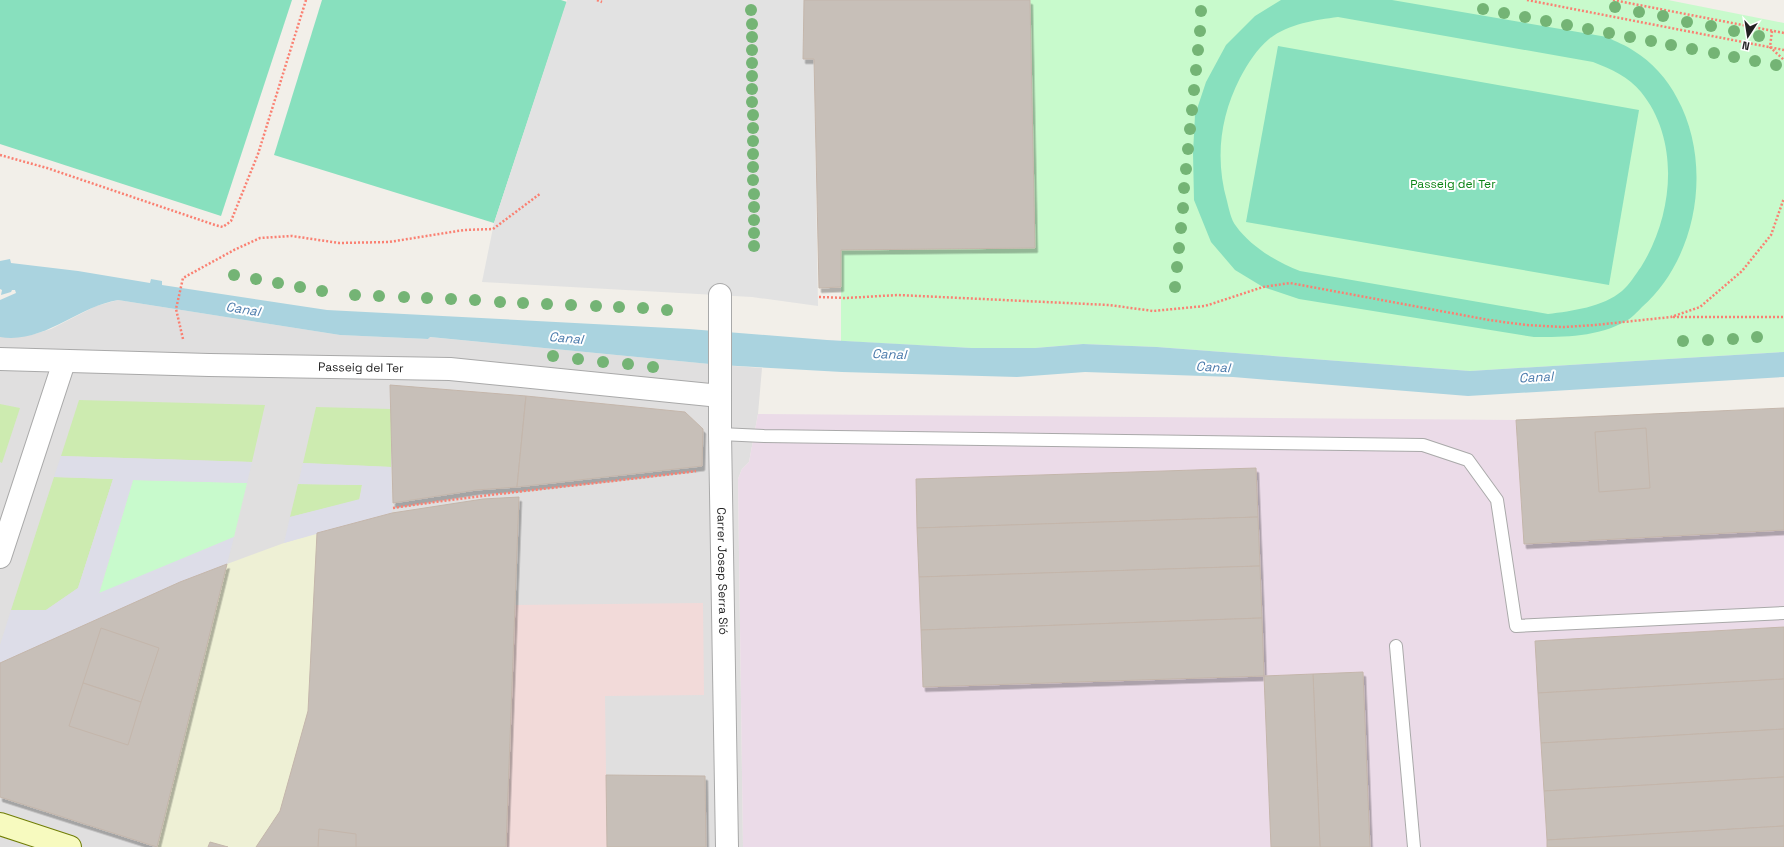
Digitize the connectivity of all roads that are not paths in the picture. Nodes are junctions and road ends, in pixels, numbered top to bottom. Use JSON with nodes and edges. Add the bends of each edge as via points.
{"nodes":[{"id":1,"x":720,"y":295,"type":"dead end"},
{"id":2,"x":0,"y":359,"type":"edge"},
{"id":3,"x":64,"y":362,"type":"junction"},
{"id":4,"x":720,"y":396,"type":"junction"},
{"id":5,"x":720,"y":434,"type":"junction"},
{"id":6,"x":0,"y":557,"type":"edge"},
{"id":7,"x":1784,"y":613,"type":"edge"},
{"id":8,"x":1396,"y":646,"type":"dead end"},
{"id":9,"x":0,"y":824,"type":"edge"},
{"id":10,"x":70,"y":847,"type":"edge"},
{"id":11,"x":727,"y":847,"type":"edge"},
{"id":12,"x":1414,"y":847,"type":"edge"}],
"edges":[{"from":1,"to":4,"type":"street","name":"Carrer Josep Serra Sió"},
{"from":2,"to":3,"type":"street","name":"Passeig del Ter"},
{"from":3,"to":4,"type":"street","name":"Passeig del Ter","via":[[450,369]]},
{"from":3,"to":6,"type":"street"},
{"from":4,"to":5,"type":"street","name":"Carrer Josep Serra Sió"},
{"from":5,"to":7,"type":"lane","via":[[1423,445],[1468,460],[1497,500],[1516,626]]},
{"from":5,"to":11,"type":"street","name":"Carrer Josep Serra Sió"},
{"from":8,"to":12,"type":"lane"},
{"from":9,"to":10,"type":"street"}]}
